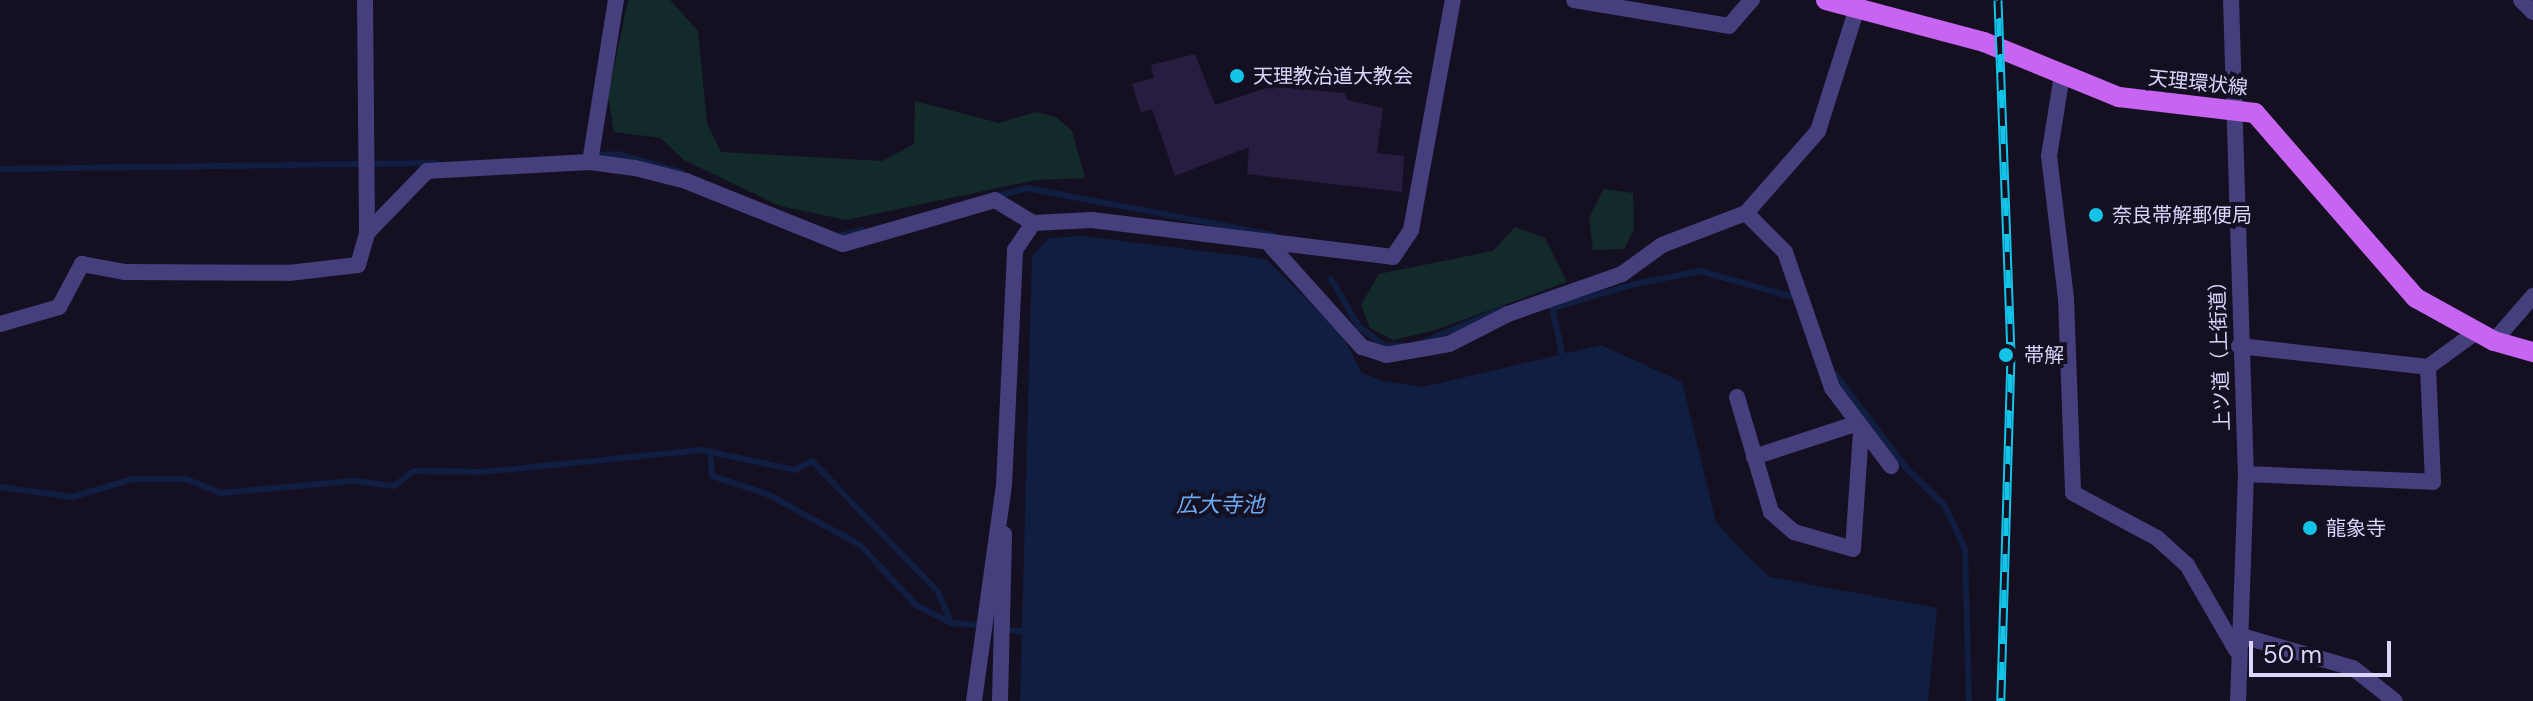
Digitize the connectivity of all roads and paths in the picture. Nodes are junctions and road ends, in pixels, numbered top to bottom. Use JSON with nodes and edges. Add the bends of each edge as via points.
{"nodes":[{"id":1,"x":365,"y":0,"type":"edge"},
{"id":2,"x":616,"y":0,"type":"edge"},
{"id":3,"x":1453,"y":0,"type":"edge"},
{"id":4,"x":1574,"y":0,"type":"edge"},
{"id":5,"x":1752,"y":0,"type":"edge"},
{"id":6,"x":1826,"y":0,"type":"edge"},
{"id":7,"x":2231,"y":0,"type":"edge"},
{"id":8,"x":2521,"y":0,"type":"edge"},
{"id":9,"x":1856,"y":11,"type":"junction"},
{"id":10,"x":2533,"y":12,"type":"edge"},
{"id":11,"x":2062,"y":75,"type":"junction"},
{"id":12,"x":2233,"y":108,"type":"junction"},
{"id":13,"x":590,"y":153,"type":"junction"},
{"id":14,"x":1746,"y":213,"type":"junction"},
{"id":15,"x":1033,"y":223,"type":"junction"},
{"id":16,"x":367,"y":233,"type":"junction"},
{"id":17,"x":1271,"y":246,"type":"junction"},
{"id":18,"x":2533,"y":296,"type":"edge"},
{"id":19,"x":0,"y":324,"type":"edge"},
{"id":20,"x":2485,"y":336,"type":"junction"},
{"id":21,"x":2239,"y":346,"type":"junction"},
{"id":22,"x":2533,"y":352,"type":"edge"},
{"id":23,"x":2428,"y":367,"type":"junction"},
{"id":24,"x":1737,"y":397,"type":"dead end"},
{"id":25,"x":1858,"y":429,"type":"junction"},
{"id":26,"x":1754,"y":457,"type":"junction"},
{"id":27,"x":1891,"y":466,"type":"dead end"},
{"id":28,"x":2246,"y":474,"type":"junction"},
{"id":29,"x":1004,"y":485,"type":"junction"},
{"id":30,"x":2238,"y":635,"type":"junction"},
{"id":31,"x":2238,"y":654,"type":"junction"},
{"id":32,"x":974,"y":701,"type":"edge"},
{"id":33,"x":1000,"y":701,"type":"edge"},
{"id":34,"x":2238,"y":701,"type":"edge"},
{"id":35,"x":2395,"y":701,"type":"edge"}],
"edges":[{"from":1,"to":16,"type":"street"},
{"from":2,"to":13,"type":"street"},
{"from":3,"to":17,"type":"street","via":[[1411,230],[1393,257]]},
{"from":4,"to":5,"type":"street","via":[[1729,26]]},
{"from":6,"to":9,"type":"main road","name":"天理環状線"},
{"from":7,"to":12,"type":"street","name":"上ツ道（上街道）"},
{"from":8,"to":10,"type":"street"},
{"from":9,"to":11,"type":"main road","name":"天理環状線","via":[[1984,42]]},
{"from":9,"to":14,"type":"street","via":[[1818,131]]},
{"from":11,"to":12,"type":"main road","name":"天理環状線","via":[[2147,103]]},
{"from":11,"to":31,"type":"street","via":[[2049,156],[2066,299],[2073,493],[2157,538],[2187,565]]},
{"from":12,"to":20,"type":"main road","name":"天理環状線","via":[[2274,127],[2416,298]]},
{"from":12,"to":21,"type":"street","name":"上ツ道（上街道）"},
{"from":13,"to":15,"type":"street","via":[[686,181],[843,244],[995,200]]},
{"from":13,"to":16,"type":"street","via":[[427,171]]},
{"from":14,"to":17,"type":"street","via":[[1662,245],[1622,274],[1508,314],[1449,344],[1400,354],[1362,347]]},
{"from":14,"to":25,"type":"street","via":[[1785,252],[1797,282],[1797,303]]},
{"from":15,"to":17,"type":"street","via":[[1092,220]]},
{"from":15,"to":29,"type":"street","via":[[1015,250]]},
{"from":16,"to":19,"type":"street","via":[[358,265],[289,273],[125,272],[82,264],[59,307]]},
{"from":18,"to":20,"type":"street"},
{"from":20,"to":22,"type":"main road","name":"天理環状線"},
{"from":20,"to":23,"type":"street"},
{"from":21,"to":23,"type":"street"},
{"from":21,"to":28,"type":"street","name":"上ツ道（上街道）"},
{"from":23,"to":28,"type":"street","via":[[2433,482]]},
{"from":24,"to":26,"type":"street"},
{"from":25,"to":26,"type":"street"},
{"from":25,"to":26,"type":"street","via":[[1853,549],[1794,532],[1771,512]]},
{"from":25,"to":27,"type":"street"},
{"from":28,"to":30,"type":"street","name":"上ツ道（上街道）"},
{"from":29,"to":32,"type":"street"},
{"from":29,"to":33,"type":"street"},
{"from":30,"to":31,"type":"street","name":"上ツ道（上街道）"},
{"from":30,"to":35,"type":"street","via":[[2353,668]]},
{"from":31,"to":34,"type":"street","name":"上ツ道（上街道）"}]}
